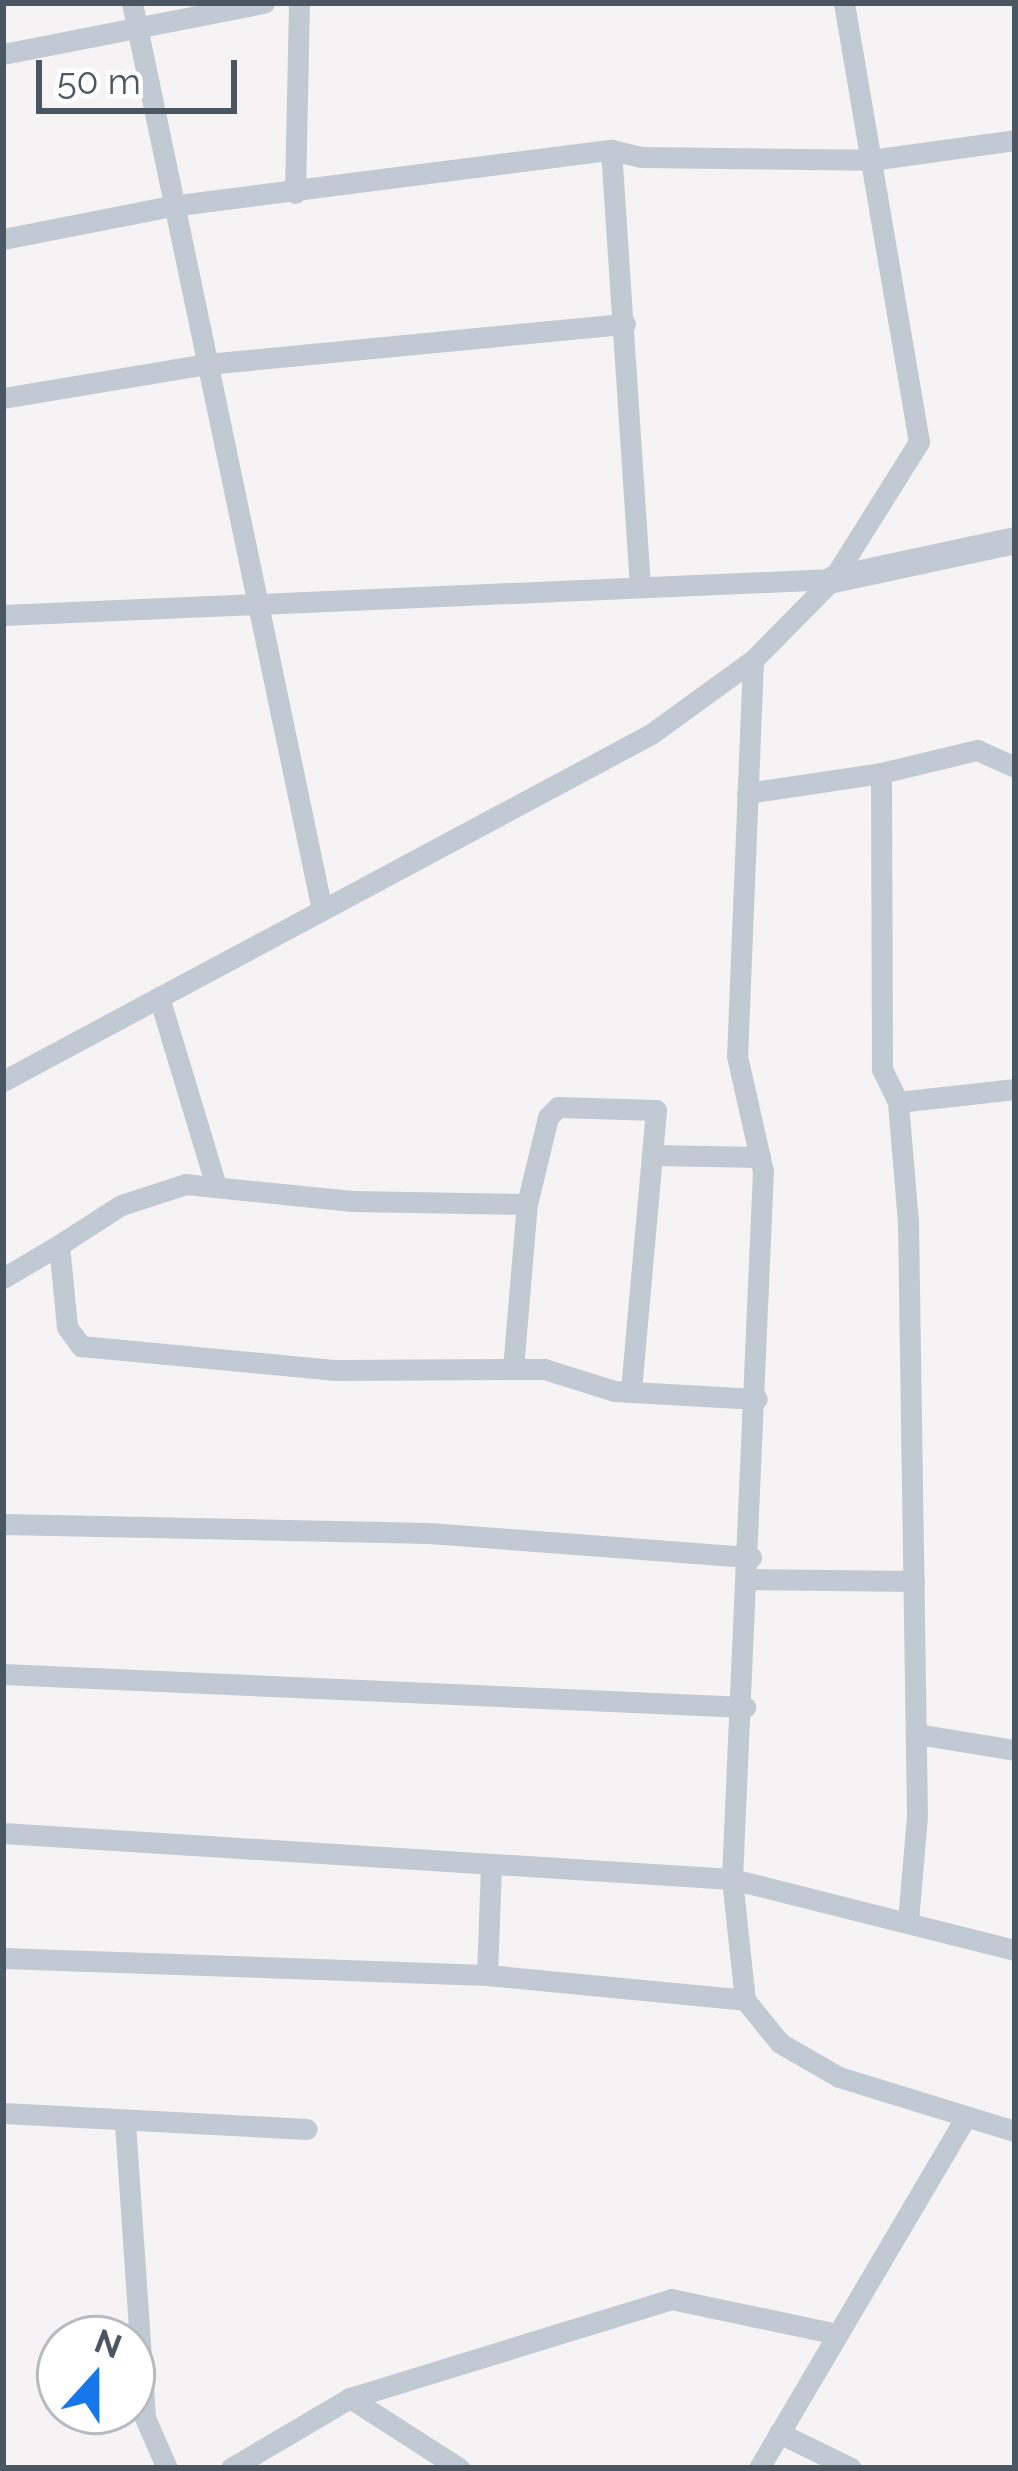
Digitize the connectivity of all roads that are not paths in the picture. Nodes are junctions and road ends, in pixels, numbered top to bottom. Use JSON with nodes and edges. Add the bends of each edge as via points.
{"nodes":[{"id":1,"x":132,"y":3,"type":"edge"},
{"id":2,"x":264,"y":3,"type":"edge"},
{"id":3,"x":299,"y":3,"type":"edge"},
{"id":4,"x":844,"y":3,"type":"edge"},
{"id":5,"x":137,"y":32,"type":"junction"},
{"id":6,"x":3,"y":54,"type":"edge"},
{"id":7,"x":1015,"y":140,"type":"edge"},
{"id":8,"x":610,"y":150,"type":"junction"},
{"id":9,"x":871,"y":160,"type":"junction"},
{"id":10,"x":295,"y":193,"type":"junction"},
{"id":11,"x":171,"y":206,"type":"junction"},
{"id":12,"x":4,"y":233,"type":"edge"},
{"id":13,"x":625,"y":324,"type":"junction"},
{"id":14,"x":207,"y":364,"type":"junction"},
{"id":15,"x":3,"y":398,"type":"edge"},
{"id":16,"x":1015,"y":540,"type":"edge"},
{"id":17,"x":833,"y":579,"type":"junction"},
{"id":18,"x":640,"y":586,"type":"junction"},
{"id":19,"x":261,"y":599,"type":"junction"},
{"id":20,"x":3,"y":615,"type":"edge"},
{"id":21,"x":753,"y":660,"type":"junction"},
{"id":22,"x":1015,"y":767,"type":"edge"},
{"id":23,"x":880,"y":773,"type":"junction"},
{"id":24,"x":747,"y":793,"type":"junction"},
{"id":25,"x":322,"y":910,"type":"junction"},
{"id":26,"x":159,"y":998,"type":"junction"},
{"id":27,"x":3,"y":1081,"type":"edge"},
{"id":28,"x":1015,"y":1088,"type":"edge"},
{"id":29,"x":898,"y":1102,"type":"junction"},
{"id":30,"x":654,"y":1155,"type":"junction"},
{"id":31,"x":760,"y":1157,"type":"junction"},
{"id":32,"x":216,"y":1186,"type":"junction"},
{"id":33,"x":527,"y":1204,"type":"junction"},
{"id":34,"x":59,"y":1245,"type":"junction"},
{"id":35,"x":3,"y":1278,"type":"edge"},
{"id":36,"x":513,"y":1369,"type":"junction"},
{"id":37,"x":631,"y":1390,"type":"junction"},
{"id":38,"x":757,"y":1399,"type":"junction"},
{"id":39,"x":3,"y":1524,"type":"edge"},
{"id":40,"x":751,"y":1568,"type":"junction"},
{"id":41,"x":914,"y":1581,"type":"junction"},
{"id":42,"x":3,"y":1674,"type":"edge"},
{"id":43,"x":745,"y":1707,"type":"junction"},
{"id":44,"x":916,"y":1734,"type":"junction"},
{"id":45,"x":1015,"y":1750,"type":"edge"},
{"id":46,"x":3,"y":1833,"type":"edge"},
{"id":47,"x":491,"y":1864,"type":"junction"},
{"id":48,"x":732,"y":1879,"type":"junction"},
{"id":49,"x":908,"y":1921,"type":"junction"},
{"id":50,"x":1015,"y":1950,"type":"edge"},
{"id":51,"x":3,"y":1958,"type":"edge"},
{"id":52,"x":487,"y":1975,"type":"junction"},
{"id":53,"x":745,"y":2000,"type":"junction"},
{"id":54,"x":3,"y":2113,"type":"edge"},
{"id":55,"x":966,"y":2117,"type":"junction"},
{"id":56,"x":125,"y":2123,"type":"junction"},
{"id":57,"x":307,"y":2129,"type":"dead end"},
{"id":58,"x":1015,"y":2131,"type":"edge"},
{"id":59,"x":837,"y":2335,"type":"junction"},
{"id":60,"x":350,"y":2398,"type":"junction"},
{"id":61,"x":779,"y":2433,"type":"junction"},
{"id":62,"x":167,"y":2468,"type":"edge"},
{"id":63,"x":230,"y":2468,"type":"edge"},
{"id":64,"x":459,"y":2468,"type":"edge"},
{"id":65,"x":759,"y":2468,"type":"edge"},
{"id":66,"x":851,"y":2468,"type":"edge"}],
"edges":[{"from":1,"to":5,"type":"street"},
{"from":2,"to":5,"type":"street"},
{"from":3,"to":10,"type":"street"},
{"from":4,"to":9,"type":"street"},
{"from":5,"to":6,"type":"street"},
{"from":5,"to":11,"type":"street"},
{"from":7,"to":9,"type":"street"},
{"from":8,"to":9,"type":"street"},
{"from":8,"to":10,"type":"street"},
{"from":8,"to":13,"type":"street"},
{"from":9,"to":17,"type":"street","via":[[919,442]]},
{"from":10,"to":11,"type":"street"},
{"from":11,"to":12,"type":"street"},
{"from":11,"to":14,"type":"street"},
{"from":13,"to":14,"type":"street"},
{"from":13,"to":18,"type":"street"},
{"from":14,"to":15,"type":"street"},
{"from":14,"to":19,"type":"street"},
{"from":16,"to":17,"type":"street"},
{"from":17,"to":18,"type":"street"},
{"from":17,"to":21,"type":"street"},
{"from":18,"to":19,"type":"street"},
{"from":19,"to":20,"type":"street"},
{"from":19,"to":25,"type":"street"},
{"from":21,"to":24,"type":"street"},
{"from":21,"to":25,"type":"street","via":[[651,734]]},
{"from":22,"to":23,"type":"street","via":[[977,750]]},
{"from":23,"to":24,"type":"street"},
{"from":23,"to":29,"type":"street","via":[[883,1069]]},
{"from":24,"to":31,"type":"street","via":[[737,1056]]},
{"from":25,"to":26,"type":"street"},
{"from":26,"to":27,"type":"street"},
{"from":26,"to":32,"type":"street"},
{"from":28,"to":29,"type":"street"},
{"from":29,"to":41,"type":"street"},
{"from":30,"to":31,"type":"street"},
{"from":30,"to":33,"type":"street","via":[[656,1110],[558,1106],[548,1117]]},
{"from":30,"to":37,"type":"street"},
{"from":31,"to":38,"type":"street"},
{"from":32,"to":33,"type":"street","via":[[352,1201]]},
{"from":32,"to":34,"type":"street","via":[[186,1184],[121,1205]]},
{"from":33,"to":36,"type":"street"},
{"from":34,"to":35,"type":"street"},
{"from":34,"to":36,"type":"street","via":[[67,1327],[81,1346],[336,1370]]},
{"from":36,"to":37,"type":"street"},
{"from":37,"to":38,"type":"street"},
{"from":38,"to":40,"type":"street"},
{"from":39,"to":40,"type":"street","via":[[429,1533]]},
{"from":40,"to":41,"type":"street"},
{"from":40,"to":43,"type":"street"},
{"from":41,"to":44,"type":"street"},
{"from":42,"to":43,"type":"street"},
{"from":43,"to":48,"type":"street"},
{"from":44,"to":45,"type":"street"},
{"from":44,"to":49,"type":"street"},
{"from":46,"to":47,"type":"street"},
{"from":47,"to":48,"type":"street"},
{"from":47,"to":52,"type":"street"},
{"from":48,"to":49,"type":"street"},
{"from":48,"to":53,"type":"street"},
{"from":49,"to":50,"type":"street"},
{"from":51,"to":52,"type":"street"},
{"from":52,"to":53,"type":"street"},
{"from":53,"to":55,"type":"street","via":[[780,2043],[839,2077]]},
{"from":54,"to":56,"type":"street"},
{"from":55,"to":58,"type":"street"},
{"from":55,"to":59,"type":"street"},
{"from":56,"to":57,"type":"street"},
{"from":56,"to":62,"type":"street","via":[[145,2417]]},
{"from":59,"to":60,"type":"street","via":[[671,2299]]},
{"from":59,"to":61,"type":"street"},
{"from":60,"to":63,"type":"street"},
{"from":60,"to":64,"type":"street"},
{"from":61,"to":65,"type":"street"},
{"from":61,"to":66,"type":"street"}]}
